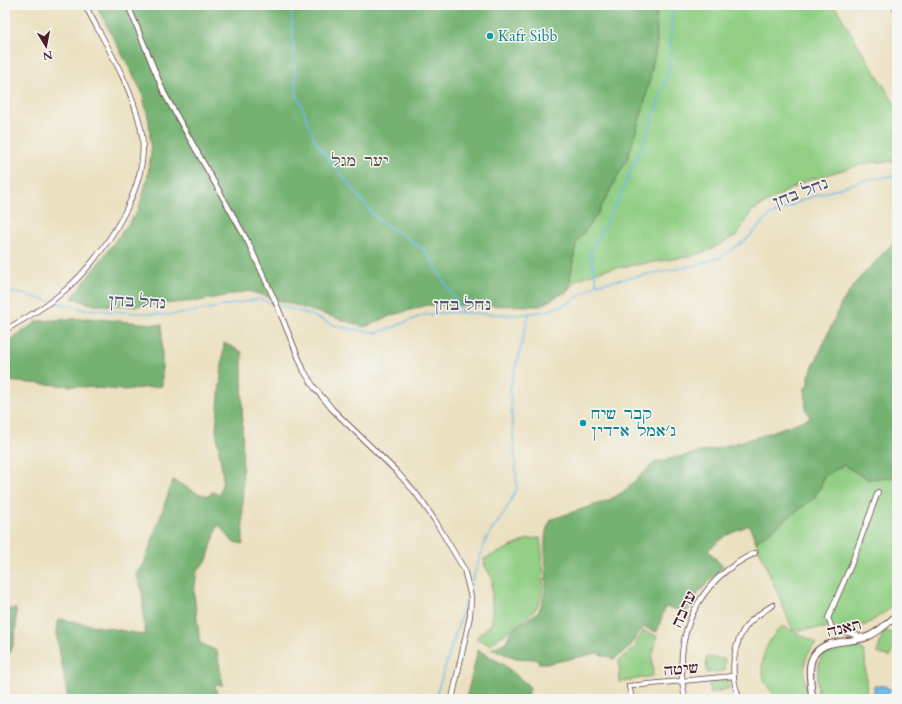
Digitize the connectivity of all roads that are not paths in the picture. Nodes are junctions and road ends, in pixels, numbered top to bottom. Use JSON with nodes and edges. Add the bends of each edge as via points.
{"nodes":[{"id":1,"x":85,"y":5,"type":"edge"},
{"id":2,"x":128,"y":5,"type":"edge"},
{"id":3,"x":893,"y":5,"type":"edge"},
{"id":4,"x":897,"y":11,"type":"edge"},
{"id":5,"x":5,"y":330,"type":"edge"},
{"id":6,"x":878,"y":492,"type":"dead end"},
{"id":7,"x":755,"y":553,"type":"dead end"},
{"id":8,"x":773,"y":605,"type":"dead end"},
{"id":9,"x":897,"y":615,"type":"edge"},
{"id":10,"x":866,"y":638,"type":"junction"},
{"id":11,"x":734,"y":676,"type":"junction"},
{"id":12,"x":681,"y":681,"type":"junction"},
{"id":13,"x":452,"y":699,"type":"edge"},
{"id":14,"x":632,"y":699,"type":"edge"},
{"id":15,"x":685,"y":699,"type":"edge"},
{"id":16,"x":740,"y":699,"type":"edge"},
{"id":17,"x":812,"y":699,"type":"edge"}],
"edges":[{"from":1,"to":5,"type":"street","via":[[134,102],[141,130],[142,150],[138,173],[128,204],[100,251],[59,295]]},
{"from":2,"to":13,"type":"street","via":[[164,93],[248,242],[304,371],[333,410],[415,492],[434,518],[464,569],[470,588],[470,616]]},
{"from":3,"to":4,"type":"street"},
{"from":6,"to":10,"type":"street","via":[[828,618],[832,628]]},
{"from":7,"to":12,"type":"street","name":"ערבה","via":[[723,573],[707,589],[693,611],[683,640]]},
{"from":8,"to":11,"type":"street","via":[[755,617],[743,630],[736,648]]},
{"from":9,"to":10,"type":"street","name":"תאנה","via":[[882,629]]},
{"from":10,"to":17,"type":"street","name":"תאנה","via":[[830,644],[814,655],[811,669]]},
{"from":11,"to":12,"type":"street","name":"שיטה"},
{"from":11,"to":16,"type":"street"},
{"from":12,"to":14,"type":"street","name":"שיטה","via":[[629,686]]},
{"from":12,"to":15,"type":"street","name":"ערבה"}]}
